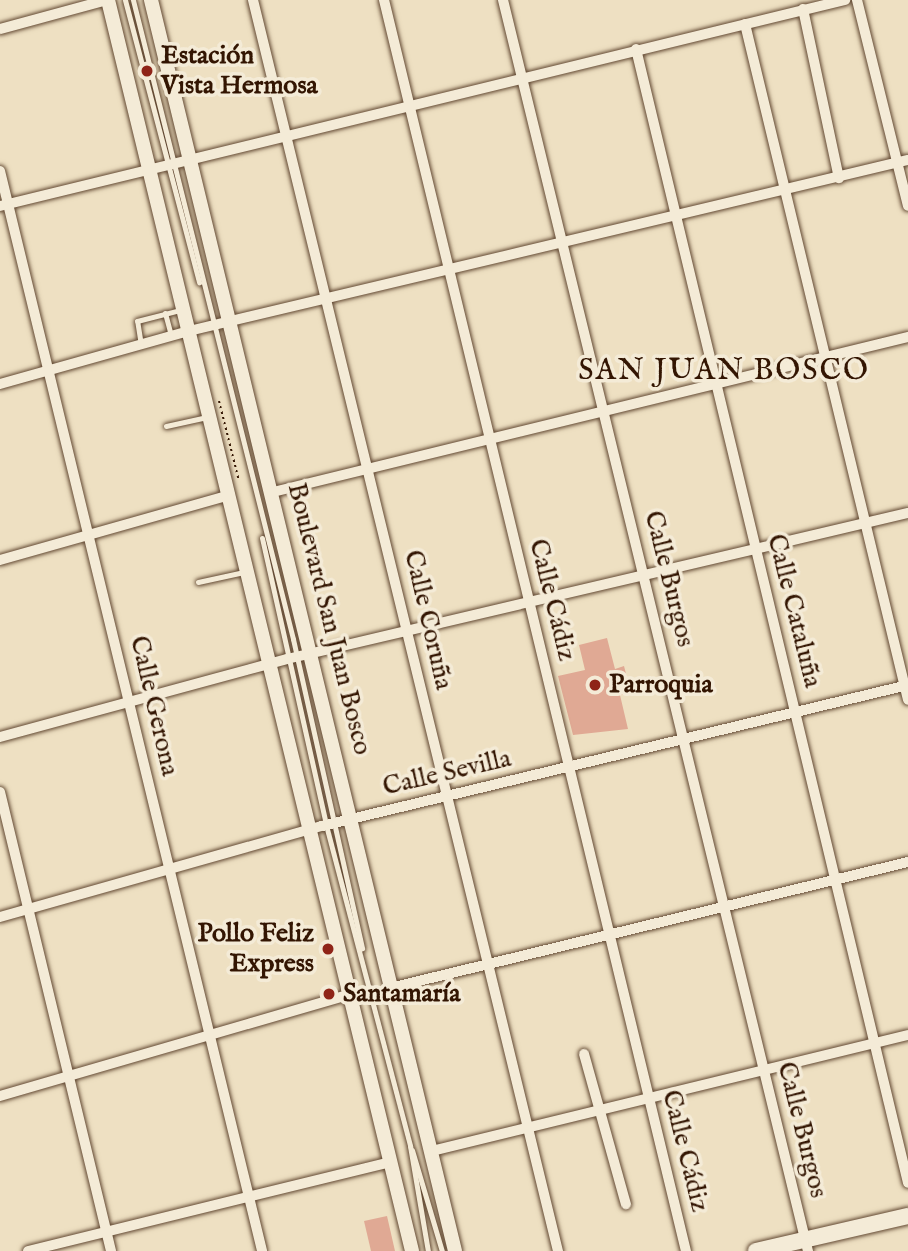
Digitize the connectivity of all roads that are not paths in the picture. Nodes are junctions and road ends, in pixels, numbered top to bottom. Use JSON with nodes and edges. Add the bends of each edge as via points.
{"nodes":[{"id":1,"x":108,"y":0,"type":"edge"},
{"id":2,"x":125,"y":0,"type":"edge"},
{"id":3,"x":133,"y":0,"type":"edge"},
{"id":4,"x":151,"y":0,"type":"edge"},
{"id":5,"x":253,"y":0,"type":"edge"},
{"id":6,"x":384,"y":0,"type":"edge"},
{"id":7,"x":503,"y":0,"type":"edge"},
{"id":8,"x":845,"y":0,"type":"edge"},
{"id":9,"x":858,"y":0,"type":"edge"},
{"id":10,"x":803,"y":9,"type":"junction"},
{"id":11,"x":746,"y":24,"type":"junction"},
{"id":12,"x":0,"y":29,"type":"edge"},
{"id":13,"x":636,"y":49,"type":"junction"},
{"id":14,"x":521,"y":75,"type":"junction"},
{"id":15,"x":408,"y":103,"type":"junction"},
{"id":16,"x":285,"y":134,"type":"junction"},
{"id":17,"x":191,"y":156,"type":"junction"},
{"id":18,"x":170,"y":160,"type":"junction"},
{"id":19,"x":903,"y":161,"type":"edge"},
{"id":20,"x":146,"y":166,"type":"junction"},
{"id":21,"x":0,"y":171,"type":"edge"},
{"id":22,"x":839,"y":178,"type":"junction"},
{"id":23,"x":784,"y":190,"type":"junction"},
{"id":24,"x":4,"y":204,"type":"edge"},
{"id":25,"x":908,"y":206,"type":"edge"},
{"id":26,"x":675,"y":217,"type":"junction"},
{"id":27,"x":563,"y":245,"type":"junction"},
{"id":28,"x":451,"y":272,"type":"junction"},
{"id":29,"x":202,"y":289,"type":"junction"},
{"id":30,"x":328,"y":300,"type":"junction"},
{"id":31,"x":183,"y":309,"type":"junction"},
{"id":32,"x":164,"y":313,"type":"junction"},
{"id":33,"x":230,"y":321,"type":"junction"},
{"id":34,"x":210,"y":326,"type":"junction"},
{"id":35,"x":189,"y":331,"type":"junction"},
{"id":36,"x":171,"y":336,"type":"junction"},
{"id":37,"x":908,"y":337,"type":"edge"},
{"id":38,"x":141,"y":345,"type":"junction"},
{"id":39,"x":824,"y":358,"type":"junction"},
{"id":40,"x":49,"y":371,"type":"junction"},
{"id":41,"x":0,"y":384,"type":"edge"},
{"id":42,"x":715,"y":384,"type":"junction"},
{"id":43,"x":605,"y":408,"type":"junction"},
{"id":44,"x":210,"y":416,"type":"junction"},
{"id":45,"x":166,"y":426,"type":"dead end"},
{"id":46,"x":490,"y":436,"type":"junction"},
{"id":47,"x":369,"y":467,"type":"junction"},
{"id":48,"x":273,"y":492,"type":"junction"},
{"id":49,"x":229,"y":495,"type":"junction"},
{"id":50,"x":908,"y":513,"type":"edge"},
{"id":51,"x":260,"y":524,"type":"junction"},
{"id":52,"x":866,"y":524,"type":"junction"},
{"id":53,"x":90,"y":535,"type":"junction"},
{"id":54,"x":755,"y":550,"type":"junction"},
{"id":55,"x":0,"y":560,"type":"edge"},
{"id":56,"x":250,"y":571,"type":"junction"},
{"id":57,"x":645,"y":576,"type":"junction"},
{"id":58,"x":198,"y":582,"type":"dead end"},
{"id":59,"x":529,"y":603,"type":"junction"},
{"id":60,"x":407,"y":631,"type":"junction"},
{"id":61,"x":292,"y":658,"type":"junction"},
{"id":62,"x":906,"y":685,"type":"edge"},
{"id":63,"x":908,"y":699,"type":"edge"},
{"id":64,"x":130,"y":702,"type":"junction"},
{"id":65,"x":796,"y":715,"type":"junction"},
{"id":66,"x":0,"y":737,"type":"edge"},
{"id":67,"x":686,"y":742,"type":"junction"},
{"id":68,"x":569,"y":767,"type":"junction"},
{"id":69,"x":0,"y":792,"type":"edge"},
{"id":70,"x":446,"y":796,"type":"junction"},
{"id":71,"x":353,"y":819,"type":"junction"},
{"id":72,"x":325,"y":826,"type":"junction"},
{"id":73,"x":908,"y":862,"type":"edge"},
{"id":74,"x":169,"y":867,"type":"junction"},
{"id":75,"x":835,"y":880,"type":"junction"},
{"id":76,"x":725,"y":904,"type":"junction"},
{"id":77,"x":29,"y":908,"type":"junction"},
{"id":78,"x":0,"y":917,"type":"edge"},
{"id":79,"x":608,"y":932,"type":"junction"},
{"id":80,"x":362,"y":947,"type":"junction"},
{"id":81,"x":488,"y":963,"type":"junction"},
{"id":82,"x":394,"y":987,"type":"junction"},
{"id":83,"x":351,"y":995,"type":"junction"},
{"id":84,"x":908,"y":1035,"type":"edge"},
{"id":85,"x":211,"y":1036,"type":"junction"},
{"id":86,"x":874,"y":1043,"type":"junction"},
{"id":87,"x":584,"y":1054,"type":"dead end"},
{"id":88,"x":764,"y":1072,"type":"junction"},
{"id":89,"x":69,"y":1077,"type":"junction"},
{"id":90,"x":0,"y":1096,"type":"edge"},
{"id":91,"x":649,"y":1099,"type":"junction"},
{"id":92,"x":601,"y":1110,"type":"junction"},
{"id":93,"x":527,"y":1128,"type":"junction"},
{"id":94,"x":410,"y":1146,"type":"junction"},
{"id":95,"x":432,"y":1151,"type":"junction"},
{"id":96,"x":390,"y":1162,"type":"junction"},
{"id":97,"x":908,"y":1183,"type":"edge"},
{"id":98,"x":251,"y":1197,"type":"junction"},
{"id":99,"x":626,"y":1204,"type":"dead end"},
{"id":100,"x":908,"y":1216,"type":"edge"},
{"id":101,"x":106,"y":1232,"type":"junction"},
{"id":102,"x":807,"y":1245,"type":"edge"},
{"id":103,"x":29,"y":1251,"type":"edge"},
{"id":104,"x":111,"y":1251,"type":"edge"},
{"id":105,"x":262,"y":1251,"type":"edge"},
{"id":106,"x":412,"y":1251,"type":"edge"},
{"id":107,"x":428,"y":1251,"type":"edge"},
{"id":108,"x":442,"y":1251,"type":"edge"},
{"id":109,"x":455,"y":1251,"type":"edge"},
{"id":110,"x":558,"y":1251,"type":"edge"},
{"id":111,"x":686,"y":1251,"type":"edge"},
{"id":112,"x":757,"y":1251,"type":"edge"}],
"edges":[{"from":1,"to":12,"type":"street"},
{"from":1,"to":20,"type":"street","name":"Boulevard San Juan Bosco"},
{"from":2,"to":18,"type":"lane"},
{"from":3,"to":18,"type":"lane"},
{"from":4,"to":17,"type":"street","name":"Boulevard San Juan Bosco"},
{"from":5,"to":16,"type":"street","name":"Calle Coruña"},
{"from":6,"to":15,"type":"street","name":"Calle Cádiz"},
{"from":7,"to":14,"type":"street","name":"Calle Burgos"},
{"from":8,"to":10,"type":"street"},
{"from":9,"to":19,"type":"street"},
{"from":10,"to":11,"type":"street"},
{"from":10,"to":22,"type":"street"},
{"from":11,"to":13,"type":"street"},
{"from":11,"to":23,"type":"street"},
{"from":13,"to":14,"type":"street"},
{"from":13,"to":26,"type":"street","name":"Calle Cataluña"},
{"from":14,"to":15,"type":"street"},
{"from":14,"to":27,"type":"street","name":"Calle Burgos"},
{"from":15,"to":16,"type":"street"},
{"from":15,"to":28,"type":"street","name":"Calle Cádiz"},
{"from":16,"to":17,"type":"street"},
{"from":16,"to":30,"type":"street","name":"Calle Coruña"},
{"from":17,"to":18,"type":"street"},
{"from":17,"to":33,"type":"street","name":"Boulevard San Juan Bosco"},
{"from":18,"to":20,"type":"street"},
{"from":18,"to":29,"type":"lane"},
{"from":18,"to":29,"type":"lane"},
{"from":19,"to":22,"type":"street"},
{"from":19,"to":25,"type":"street"},
{"from":20,"to":24,"type":"street"},
{"from":20,"to":31,"type":"street","name":"Boulevard San Juan Bosco"},
{"from":21,"to":24,"type":"street","name":"Calle Gerona"},
{"from":22,"to":23,"type":"street"},
{"from":23,"to":26,"type":"street"},
{"from":23,"to":39,"type":"street"},
{"from":24,"to":40,"type":"street","name":"Calle Gerona"},
{"from":26,"to":27,"type":"street"},
{"from":26,"to":42,"type":"street","name":"Calle Cataluña"},
{"from":27,"to":28,"type":"street"},
{"from":27,"to":43,"type":"street","name":"Calle Burgos"},
{"from":28,"to":30,"type":"street"},
{"from":28,"to":46,"type":"street","name":"Calle Cádiz"},
{"from":29,"to":34,"type":"lane"},
{"from":30,"to":33,"type":"street"},
{"from":30,"to":47,"type":"street","name":"Calle Coruña"},
{"from":31,"to":32,"type":"lane"},
{"from":31,"to":35,"type":"street","name":"Boulevard San Juan Bosco"},
{"from":32,"to":36,"type":"lane"},
{"from":32,"to":38,"type":"lane","via":[[137,321]]},
{"from":33,"to":34,"type":"street"},
{"from":33,"to":48,"type":"street","name":"Boulevard San Juan Bosco"},
{"from":34,"to":35,"type":"street"},
{"from":34,"to":51,"type":"lane"},
{"from":35,"to":36,"type":"street"},
{"from":35,"to":44,"type":"street","name":"Boulevard San Juan Bosco"},
{"from":36,"to":38,"type":"street"},
{"from":37,"to":39,"type":"street"},
{"from":38,"to":40,"type":"street"},
{"from":39,"to":42,"type":"street"},
{"from":39,"to":52,"type":"street"},
{"from":40,"to":41,"type":"street"},
{"from":40,"to":53,"type":"street","name":"Calle Gerona"},
{"from":42,"to":43,"type":"street"},
{"from":42,"to":54,"type":"street","name":"Calle Cataluña"},
{"from":43,"to":46,"type":"street"},
{"from":43,"to":57,"type":"street","name":"Calle Burgos"},
{"from":44,"to":45,"type":"lane"},
{"from":44,"to":49,"type":"street","name":"Boulevard San Juan Bosco"},
{"from":46,"to":47,"type":"street"},
{"from":46,"to":59,"type":"street","name":"Calle Cádiz"},
{"from":47,"to":48,"type":"street"},
{"from":47,"to":60,"type":"street","name":"Calle Coruña"},
{"from":48,"to":61,"type":"street","name":"Boulevard San Juan Bosco"},
{"from":49,"to":53,"type":"street"},
{"from":49,"to":56,"type":"street","name":"Boulevard San Juan Bosco"},
{"from":50,"to":52,"type":"street"},
{"from":51,"to":61,"type":"lane"},
{"from":51,"to":61,"type":"lane"},
{"from":52,"to":54,"type":"street"},
{"from":52,"to":62,"type":"street"},
{"from":53,"to":55,"type":"street"},
{"from":53,"to":64,"type":"street","name":"Calle Gerona"},
{"from":54,"to":57,"type":"street"},
{"from":54,"to":65,"type":"street","name":"Calle Cataluña"},
{"from":56,"to":58,"type":"lane"},
{"from":56,"to":61,"type":"street","name":"Boulevard San Juan Bosco"},
{"from":57,"to":59,"type":"street"},
{"from":57,"to":67,"type":"street","name":"Calle Burgos"},
{"from":59,"to":60,"type":"street"},
{"from":59,"to":68,"type":"street","name":"Calle Cádiz"},
{"from":60,"to":61,"type":"street"},
{"from":60,"to":70,"type":"street","name":"Calle Coruña"},
{"from":61,"to":64,"type":"street"},
{"from":61,"to":71,"type":"street","name":"Boulevard San Juan Bosco"},
{"from":61,"to":72,"type":"street","name":"Boulevard San Juan Bosco"},
{"from":61,"to":72,"type":"lane"},
{"from":62,"to":63,"type":"street"},
{"from":62,"to":65,"type":"street","name":"Calle Sevilla"},
{"from":64,"to":66,"type":"street"},
{"from":64,"to":74,"type":"street","name":"Calle Gerona"},
{"from":65,"to":67,"type":"street","name":"Calle Sevilla"},
{"from":65,"to":75,"type":"street","name":"Calle Cataluña"},
{"from":67,"to":68,"type":"street","name":"Calle Sevilla"},
{"from":67,"to":76,"type":"street","name":"Calle Burgos"},
{"from":68,"to":70,"type":"street","name":"Calle Sevilla"},
{"from":68,"to":79,"type":"street","name":"Calle Cádiz"},
{"from":69,"to":77,"type":"street"},
{"from":70,"to":71,"type":"street","name":"Calle Sevilla"},
{"from":70,"to":81,"type":"street","name":"Calle Coruña"},
{"from":71,"to":72,"type":"street","name":"Calle Sevilla"},
{"from":71,"to":82,"type":"street","name":"Boulevard San Juan Bosco"},
{"from":72,"to":74,"type":"street","name":"Calle Sevilla"},
{"from":72,"to":80,"type":"lane"},
{"from":72,"to":80,"type":"lane"},
{"from":72,"to":83,"type":"street","name":"Boulevard San Juan Bosco"},
{"from":73,"to":75,"type":"street"},
{"from":74,"to":77,"type":"street","name":"Calle Sevilla"},
{"from":74,"to":85,"type":"street","name":"Calle Gerona"},
{"from":75,"to":76,"type":"street"},
{"from":75,"to":86,"type":"street","name":"Calle Cataluña"},
{"from":76,"to":79,"type":"street"},
{"from":76,"to":88,"type":"street","name":"Calle Burgos"},
{"from":77,"to":78,"type":"street","name":"Calle Sevilla"},
{"from":77,"to":89,"type":"street"},
{"from":79,"to":81,"type":"street"},
{"from":79,"to":91,"type":"street","name":"Calle Cádiz"},
{"from":80,"to":94,"type":"lane"},
{"from":81,"to":82,"type":"street"},
{"from":81,"to":93,"type":"street","name":"Calle Coruña"},
{"from":82,"to":95,"type":"street","name":"Boulevard San Juan Bosco"},
{"from":83,"to":85,"type":"street"},
{"from":83,"to":96,"type":"street","name":"Boulevard San Juan Bosco"},
{"from":84,"to":86,"type":"street"},
{"from":85,"to":89,"type":"street"},
{"from":85,"to":98,"type":"street","name":"Calle Gerona"},
{"from":86,"to":88,"type":"street"},
{"from":86,"to":97,"type":"street","name":"Calle Cataluña"},
{"from":87,"to":92,"type":"street"},
{"from":88,"to":91,"type":"street"},
{"from":88,"to":102,"type":"street","name":"Calle Burgos"},
{"from":89,"to":90,"type":"street"},
{"from":89,"to":101,"type":"street"},
{"from":91,"to":92,"type":"street"},
{"from":91,"to":111,"type":"street","name":"Calle Cádiz"},
{"from":92,"to":93,"type":"street"},
{"from":92,"to":99,"type":"street"},
{"from":93,"to":95,"type":"street"},
{"from":93,"to":110,"type":"street","name":"Calle Coruña"},
{"from":94,"to":107,"type":"lane"},
{"from":94,"to":108,"type":"lane"},
{"from":95,"to":109,"type":"street","name":"Boulevard San Juan Bosco"},
{"from":96,"to":98,"type":"street"},
{"from":96,"to":106,"type":"street","name":"Boulevard San Juan Bosco"},
{"from":98,"to":101,"type":"street"},
{"from":98,"to":105,"type":"street","name":"Calle Gerona"},
{"from":100,"to":102,"type":"main road"},
{"from":101,"to":103,"type":"street"},
{"from":101,"to":104,"type":"street"},
{"from":102,"to":112,"type":"main road"}]}
